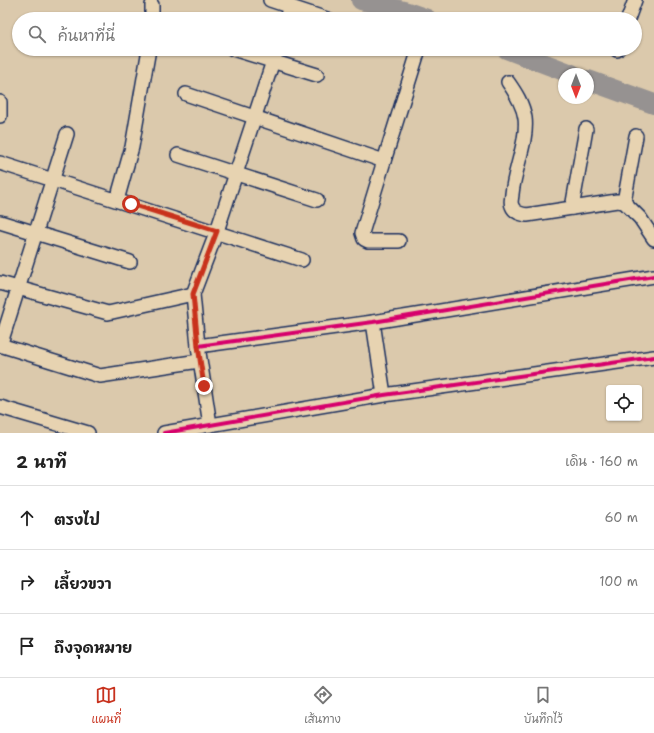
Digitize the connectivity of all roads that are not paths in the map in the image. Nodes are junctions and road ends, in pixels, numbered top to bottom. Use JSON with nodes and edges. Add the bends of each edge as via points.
{"nodes":[{"id":1,"x":270,"y":0,"type":"edge"},
{"id":2,"x":635,"y":0,"type":"edge"},
{"id":3,"x":152,"y":5,"type":"dead end"},
{"id":4,"x":290,"y":6,"type":"junction"},
{"id":5,"x":152,"y":12,"type":"edge"},
{"id":6,"x":288,"y":12,"type":"edge"},
{"id":7,"x":307,"y":12,"type":"edge"},
{"id":8,"x":631,"y":12,"type":"edge"},
{"id":9,"x":148,"y":56,"type":"edge"},
{"id":10,"x":255,"y":56,"type":"edge"},
{"id":11,"x":275,"y":56,"type":"edge"},
{"id":12,"x":417,"y":56,"type":"edge"},
{"id":13,"x":273,"y":62,"type":"junction"},
{"id":14,"x":317,"y":75,"type":"dead end"},
{"id":15,"x":508,"y":82,"type":"dead end"},
{"id":16,"x":186,"y":94,"type":"dead end"},
{"id":17,"x":0,"y":102,"type":"edge"},
{"id":18,"x":0,"y":116,"type":"edge"},
{"id":19,"x":254,"y":116,"type":"junction"},
{"id":20,"x":586,"y":129,"type":"dead end"},
{"id":21,"x":67,"y":134,"type":"dead end"},
{"id":22,"x":636,"y":136,"type":"dead end"},
{"id":23,"x":178,"y":155,"type":"dead end"},
{"id":24,"x":384,"y":161,"type":"junction"},
{"id":25,"x":0,"y":163,"type":"edge"},
{"id":26,"x":235,"y":173,"type":"junction"},
{"id":27,"x":53,"y":180,"type":"junction"},
{"id":28,"x":117,"y":200,"type":"junction"},
{"id":29,"x":317,"y":200,"type":"dead end"},
{"id":30,"x":624,"y":202,"type":"junction"},
{"id":31,"x":572,"y":208,"type":"junction"},
{"id":32,"x":0,"y":222,"type":"edge"},
{"id":33,"x":217,"y":231,"type":"junction"},
{"id":34,"x":36,"y":233,"type":"junction"},
{"id":35,"x":654,"y":239,"type":"edge"},
{"id":36,"x":399,"y":241,"type":"dead end"},
{"id":37,"x":302,"y":260,"type":"dead end"},
{"id":38,"x":130,"y":262,"type":"dead end"},
{"id":39,"x":654,"y":276,"type":"edge"},
{"id":40,"x":0,"y":283,"type":"edge"},
{"id":41,"x":19,"y":288,"type":"junction"},
{"id":42,"x":193,"y":294,"type":"junction"},
{"id":43,"x":373,"y":322,"type":"junction"},
{"id":44,"x":0,"y":345,"type":"edge"},
{"id":45,"x":198,"y":346,"type":"junction"},
{"id":46,"x":654,"y":358,"type":"edge"},
{"id":47,"x":199,"y":361,"type":"junction"},
{"id":48,"x":384,"y":395,"type":"junction"},
{"id":49,"x":0,"y":407,"type":"edge"},
{"id":50,"x":210,"y":425,"type":"junction"},
{"id":51,"x":88,"y":433,"type":"edge"},
{"id":52,"x":164,"y":433,"type":"edge"}],
"edges":[{"from":1,"to":4,"type":"street"},
{"from":2,"to":8,"type":"street"},
{"from":3,"to":5,"type":"street"},
{"from":4,"to":6,"type":"street"},
{"from":4,"to":7,"type":"street"},
{"from":9,"to":28,"type":"street","via":[[132,147]]},
{"from":10,"to":13,"type":"street"},
{"from":11,"to":13,"type":"street"},
{"from":12,"to":24,"type":"street"},
{"from":13,"to":14,"type":"street"},
{"from":13,"to":19,"type":"street"},
{"from":15,"to":31,"type":"street","via":[[516,93],[525,118],[525,130],[513,182],[511,205],[514,211],[526,215]]},
{"from":16,"to":19,"type":"street"},
{"from":17,"to":18,"type":"street"},
{"from":19,"to":24,"type":"street"},
{"from":19,"to":26,"type":"street"},
{"from":20,"to":31,"type":"street"},
{"from":21,"to":27,"type":"street"},
{"from":22,"to":30,"type":"street"},
{"from":23,"to":26,"type":"street"},
{"from":24,"to":36,"type":"street","via":[[362,233],[368,241]]},
{"from":25,"to":27,"type":"street"},
{"from":26,"to":29,"type":"street"},
{"from":26,"to":33,"type":"street"},
{"from":27,"to":28,"type":"street"},
{"from":27,"to":34,"type":"street"},
{"from":28,"to":33,"type":"street"},
{"from":30,"to":31,"type":"street"},
{"from":30,"to":35,"type":"street","via":[[640,218]]},
{"from":32,"to":34,"type":"street"},
{"from":33,"to":37,"type":"street"},
{"from":33,"to":42,"type":"street"},
{"from":34,"to":38,"type":"street"},
{"from":34,"to":41,"type":"street"},
{"from":39,"to":43,"type":"street"},
{"from":40,"to":41,"type":"street"},
{"from":41,"to":42,"type":"street","via":[[108,313]]},
{"from":41,"to":44,"type":"street"},
{"from":42,"to":45,"type":"street"},
{"from":43,"to":45,"type":"street"},
{"from":43,"to":48,"type":"street"},
{"from":44,"to":47,"type":"street","via":[[100,376]]},
{"from":45,"to":47,"type":"street"},
{"from":46,"to":48,"type":"street"},
{"from":47,"to":50,"type":"street"},
{"from":48,"to":50,"type":"street"},
{"from":49,"to":51,"type":"street"},
{"from":50,"to":52,"type":"street"}]}
